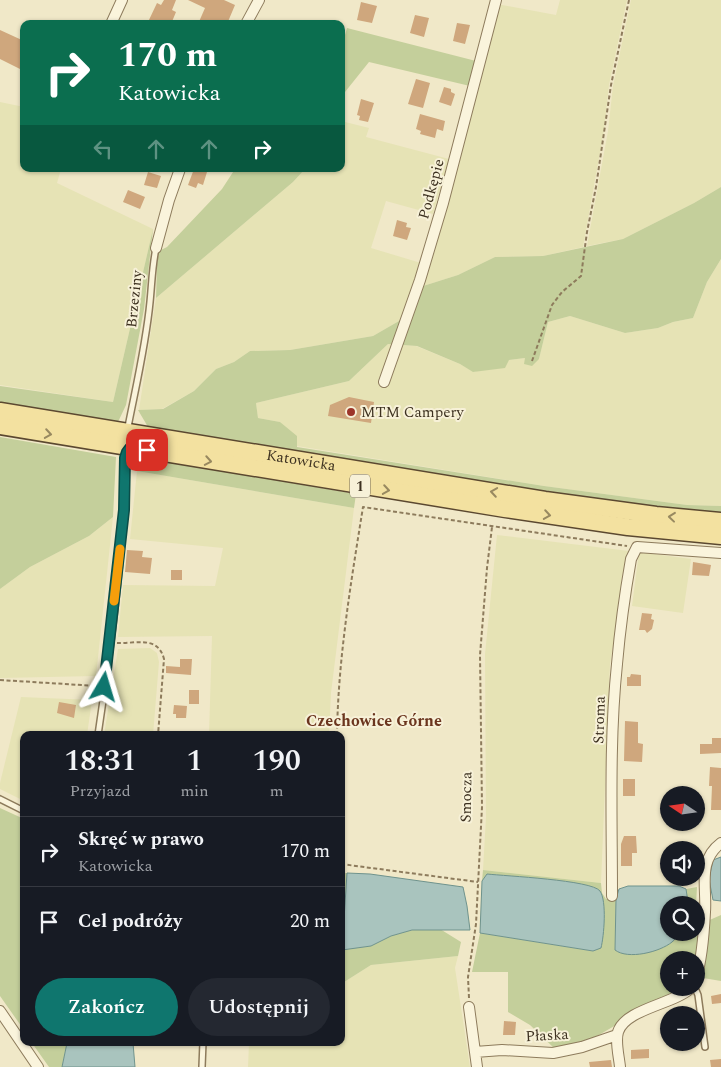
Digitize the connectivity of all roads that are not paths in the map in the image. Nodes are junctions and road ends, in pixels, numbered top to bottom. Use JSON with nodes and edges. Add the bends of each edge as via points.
{"nodes":[{"id":1,"x":122,"y":0,"type":"edge"},
{"id":2,"x":259,"y":0,"type":"edge"},
{"id":3,"x":496,"y":0,"type":"edge"},
{"id":4,"x":114,"y":20,"type":"edge"},
{"id":5,"x":248,"y":20,"type":"edge"},
{"id":6,"x":179,"y":172,"type":"edge"},
{"id":7,"x":156,"y":248,"type":"joint"},
{"id":8,"x":384,"y":382,"type":"dead end"},
{"id":9,"x":0,"y":411,"type":"edge"},
{"id":10,"x":0,"y":426,"type":"edge"},
{"id":11,"x":122,"y":431,"type":"junction"},
{"id":12,"x":130,"y":448,"type":"junction"},
{"id":13,"x":721,"y":521,"type":"edge"},
{"id":14,"x":721,"y":536,"type":"edge"},
{"id":15,"x":721,"y":553,"type":"edge"},
{"id":16,"x":98,"y":731,"type":"edge"},
{"id":17,"x":0,"y":799,"type":"edge"},
{"id":18,"x":20,"y":809,"type":"edge"},
{"id":19,"x":721,"y":843,"type":"edge"},
{"id":20,"x":612,"y":896,"type":"dead end"},
{"id":21,"x":700,"y":951,"type":"edge"},
{"id":22,"x":679,"y":996,"type":"edge"},
{"id":23,"x":469,"y":1007,"type":"road end"},
{"id":24,"x":0,"y":1011,"type":"edge"},
{"id":25,"x":617,"y":1035,"type":"junction"},
{"id":26,"x":20,"y":1040,"type":"edge"},
{"id":27,"x":24,"y":1046,"type":"edge"},
{"id":28,"x":202,"y":1046,"type":"edge"},
{"id":29,"x":475,"y":1052,"type":"junction"},
{"id":30,"x":38,"y":1067,"type":"edge"},
{"id":31,"x":202,"y":1067,"type":"edge"},
{"id":32,"x":477,"y":1067,"type":"edge"},
{"id":33,"x":620,"y":1067,"type":"edge"}],
"edges":[{"from":1,"to":4,"type":"street"},
{"from":2,"to":5,"type":"street"},
{"from":3,"to":8,"type":"street","name":"Podkępie","via":[[443,203]]},
{"from":6,"to":7,"type":"street","name":"Brzeziny"},
{"from":7,"to":11,"type":"lane","name":"Brzeziny","via":[[139,376],[128,427]]},
{"from":9,"to":11,"type":"main road","name":"Katowicka","number":"1"},
{"from":10,"to":12,"type":"main road","name":"Katowicka","number":"1","one_way":true},
{"from":13,"to":11,"type":"main road","name":"Katowicka","number":"1","one_way":true,"via":[[640,514]]},
{"from":12,"to":14,"type":"main road","name":"Katowicka","number":"1","one_way":true,"via":[[570,519]]},
{"from":12,"to":16,"type":"lane","via":[[125,458],[124,510]]},
{"from":15,"to":20,"type":"street","name":"Stroma","via":[[637,547],[631,559],[617,664],[612,779]]},
{"from":17,"to":18,"type":"lane"},
{"from":19,"to":21,"type":"street","via":[[711,854],[704,871],[705,911]]},
{"from":22,"to":25,"type":"street","name":"Płaska","via":[[652,1006],[622,1024]]},
{"from":23,"to":29,"type":"street"},
{"from":24,"to":26,"type":"street"},
{"from":25,"to":29,"type":"street","name":"Płaska","via":[[582,1047],[553,1052]]},
{"from":25,"to":33,"type":"street"},
{"from":27,"to":30,"type":"street"},
{"from":28,"to":31,"type":"lane"},
{"from":29,"to":32,"type":"street"}]}
